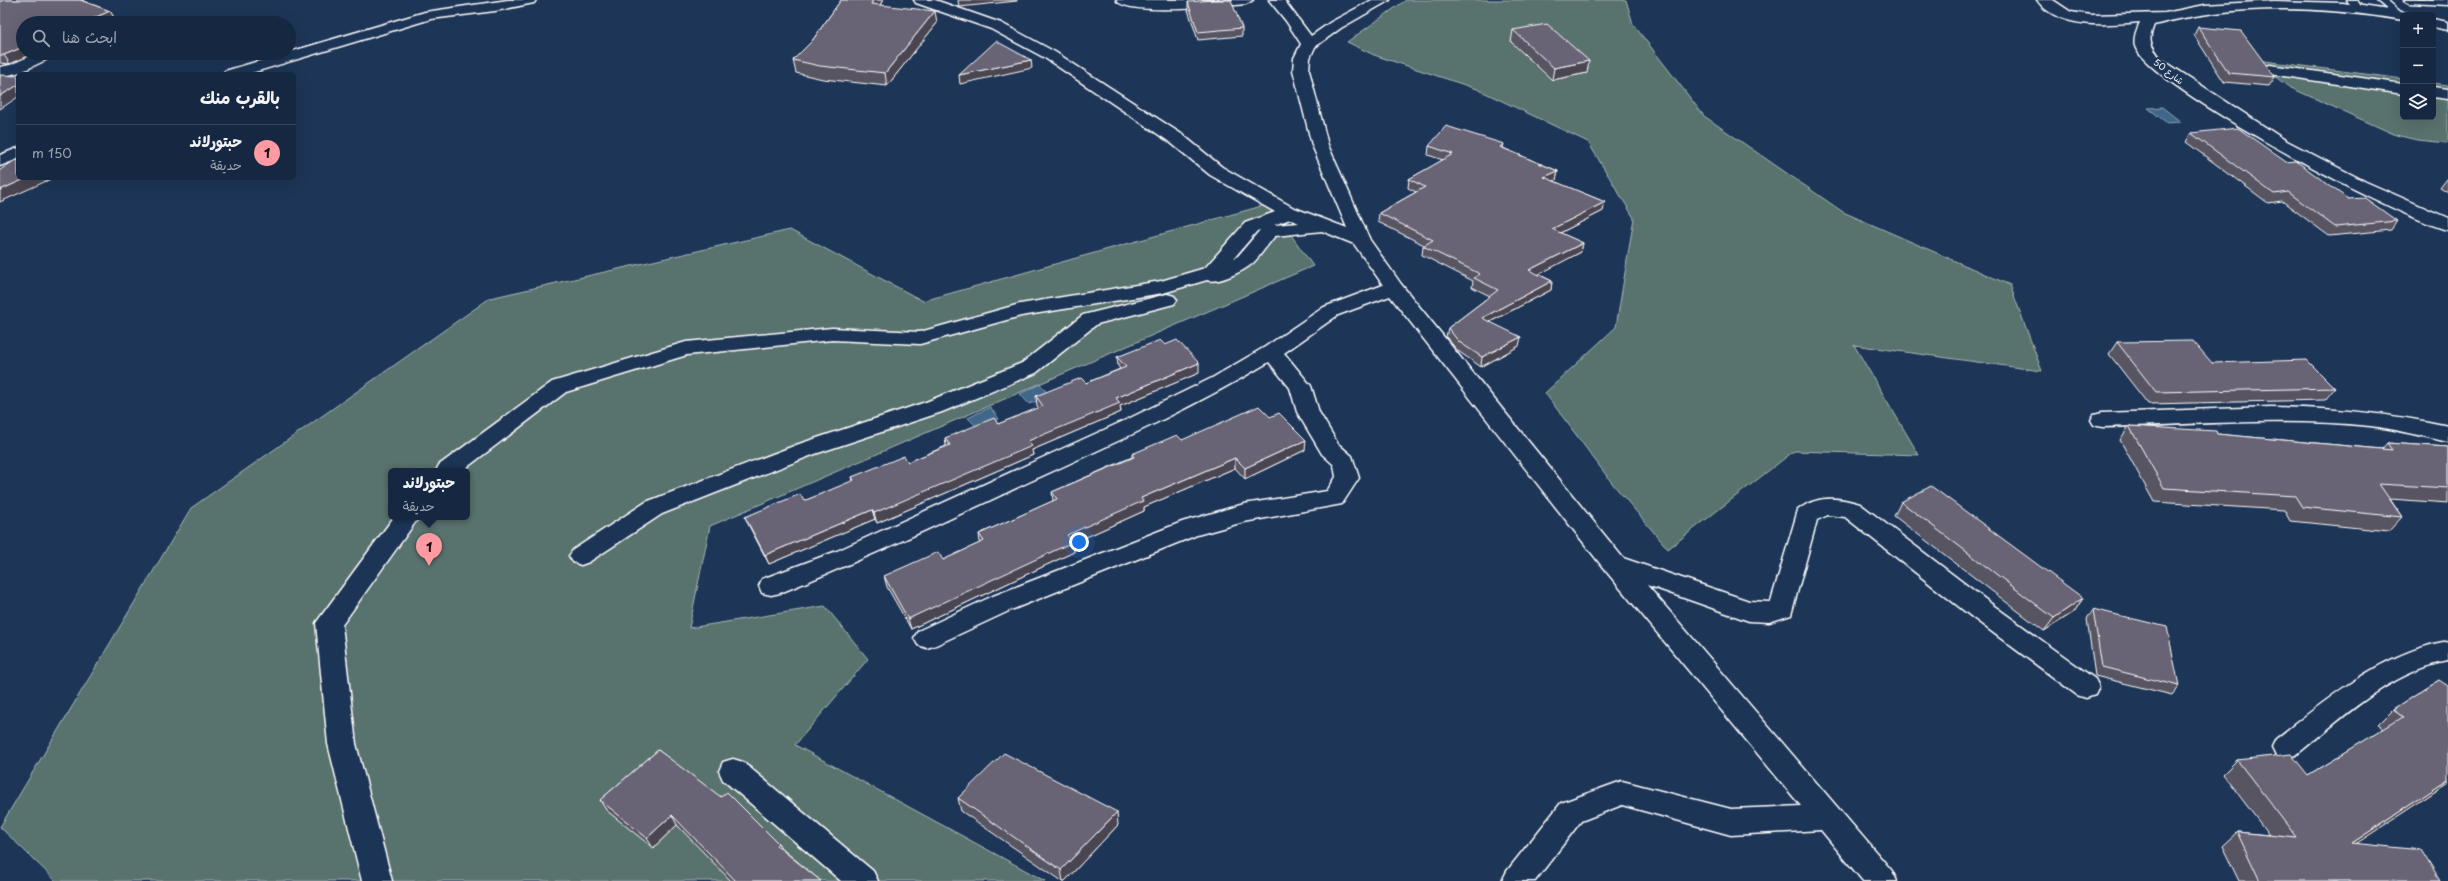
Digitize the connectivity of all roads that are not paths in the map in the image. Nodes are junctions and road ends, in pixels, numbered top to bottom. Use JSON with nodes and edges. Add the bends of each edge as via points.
{"nodes":[{"id":1,"x":529,"y":0,"type":"edge"},
{"id":2,"x":921,"y":0,"type":"edge"},
{"id":3,"x":1123,"y":0,"type":"edge"},
{"id":4,"x":1246,"y":0,"type":"edge"},
{"id":5,"x":1276,"y":0,"type":"edge"},
{"id":6,"x":1383,"y":0,"type":"edge"},
{"id":7,"x":2044,"y":0,"type":"edge"},
{"id":8,"x":2382,"y":0,"type":"edge"},
{"id":9,"x":2410,"y":0,"type":"edge"},
{"id":10,"x":2448,"y":2,"type":"edge"},
{"id":11,"x":2355,"y":4,"type":"edge"},
{"id":12,"x":2400,"y":15,"type":"edge"},
{"id":13,"x":2160,"y":16,"type":"junction"},
{"id":14,"x":2400,"y":16,"type":"edge"},
{"id":15,"x":2436,"y":24,"type":"edge"},
{"id":16,"x":2448,"y":26,"type":"edge"},
{"id":17,"x":1309,"y":44,"type":"junction"},
{"id":18,"x":296,"y":54,"type":"edge"},
{"id":19,"x":34,"y":60,"type":"edge"},
{"id":20,"x":277,"y":60,"type":"edge"},
{"id":21,"x":2270,"y":70,"type":"edge"},
{"id":22,"x":0,"y":72,"type":"edge"},
{"id":23,"x":238,"y":72,"type":"edge"},
{"id":24,"x":2400,"y":89,"type":"edge"},
{"id":25,"x":2436,"y":92,"type":"edge"},
{"id":26,"x":2448,"y":94,"type":"edge"},
{"id":27,"x":16,"y":154,"type":"edge"},
{"id":28,"x":0,"y":161,"type":"edge"},
{"id":29,"x":1290,"y":213,"type":"junction"},
{"id":30,"x":1321,"y":226,"type":"junction"},
{"id":31,"x":2448,"y":226,"type":"edge"},
{"id":32,"x":1361,"y":240,"type":"junction"},
{"id":33,"x":1394,"y":288,"type":"junction"},
{"id":34,"x":1272,"y":352,"type":"junction"},
{"id":35,"x":2102,"y":420,"type":"dead end"},
{"id":36,"x":2448,"y":434,"type":"edge"},
{"id":37,"x":451,"y":468,"type":"edge"},
{"id":38,"x":406,"y":520,"type":"edge"},
{"id":39,"x":581,"y":556,"type":"dead end"},
{"id":40,"x":1614,"y":564,"type":"junction"},
{"id":41,"x":771,"y":586,"type":"dead end"},
{"id":42,"x":926,"y":638,"type":"dead end"},
{"id":43,"x":2448,"y":651,"type":"edge"},
{"id":44,"x":2086,"y":687,"type":"dead end"},
{"id":45,"x":2286,"y":747,"type":"dead end"},
{"id":46,"x":733,"y":771,"type":"dead end"},
{"id":47,"x":1828,"y":817,"type":"junction"},
{"id":48,"x":377,"y":881,"type":"edge"},
{"id":49,"x":863,"y":881,"type":"edge"},
{"id":50,"x":1517,"y":881,"type":"edge"},
{"id":51,"x":1882,"y":881,"type":"edge"}],
"edges":[{"from":1,"to":18,"type":"street","via":[[495,7],[430,14]]},
{"from":2,"to":29,"type":"street","via":[[996,26],[1050,55],[1177,139],[1216,170]]},
{"from":3,"to":4,"type":"street","via":[[1164,6]]},
{"from":5,"to":17,"type":"street"},
{"from":6,"to":17,"type":"street","via":[[1336,25]]},
{"from":7,"to":13,"type":"street","via":[[2056,11],[2075,17],[2123,20]]},
{"from":8,"to":12,"type":"lane"},
{"from":9,"to":10,"type":"lane"},
{"from":11,"to":13,"type":"street","name":"شارع 50","via":[[2233,2]]},
{"from":11,"to":14,"type":"street","name":"شارع 50"},
{"from":13,"to":31,"type":"street","name":"شارع 50","via":[[2148,22],[2143,34],[2143,46],[2156,62],[2174,76],[2279,144],[2360,186]]},
{"from":15,"to":16,"type":"street"},
{"from":17,"to":32,"type":"street","via":[[1302,58],[1300,70],[1320,145]]},
{"from":19,"to":22,"type":"street","via":[[15,69]]},
{"from":20,"to":23,"type":"street"},
{"from":21,"to":24,"type":"street"},
{"from":25,"to":26,"type":"street"},
{"from":27,"to":28,"type":"street"},
{"from":29,"to":30,"type":"street"},
{"from":29,"to":37,"type":"street","via":[[1251,227],[1212,272],[1163,287],[1020,310],[920,338],[832,334],[686,349],[559,387]]},
{"from":30,"to":32,"type":"street"},
{"from":30,"to":39,"type":"street","via":[[1270,231],[1245,260],[1172,299],[1090,318],[1029,368],[934,407],[806,449],[654,508]]},
{"from":32,"to":33,"type":"street"},
{"from":33,"to":34,"type":"street","via":[[1332,311]]},
{"from":33,"to":40,"type":"street"},
{"from":34,"to":41,"type":"street","via":[[1220,383],[1136,424],[859,550]]},
{"from":34,"to":42,"type":"street","via":[[1300,386],[1308,412],[1330,449],[1344,462],[1348,478],[1334,498],[1244,513],[1190,528],[1002,603]]},
{"from":35,"to":36,"type":"street","via":[[2339,416],[2402,423]]},
{"from":38,"to":48,"type":"street","via":[[329,623],[342,744]]},
{"from":40,"to":44,"type":"street","via":[[1749,612],[1769,612],[1782,608],[1806,516],[1816,507],[1852,510]]},
{"from":40,"to":47,"type":"street"},
{"from":43,"to":45,"type":"street","via":[[2414,660],[2372,681]]},
{"from":46,"to":49,"type":"street"},
{"from":47,"to":50,"type":"street","via":[[1731,822],[1622,793],[1571,812]]},
{"from":47,"to":51,"type":"street"}]}
